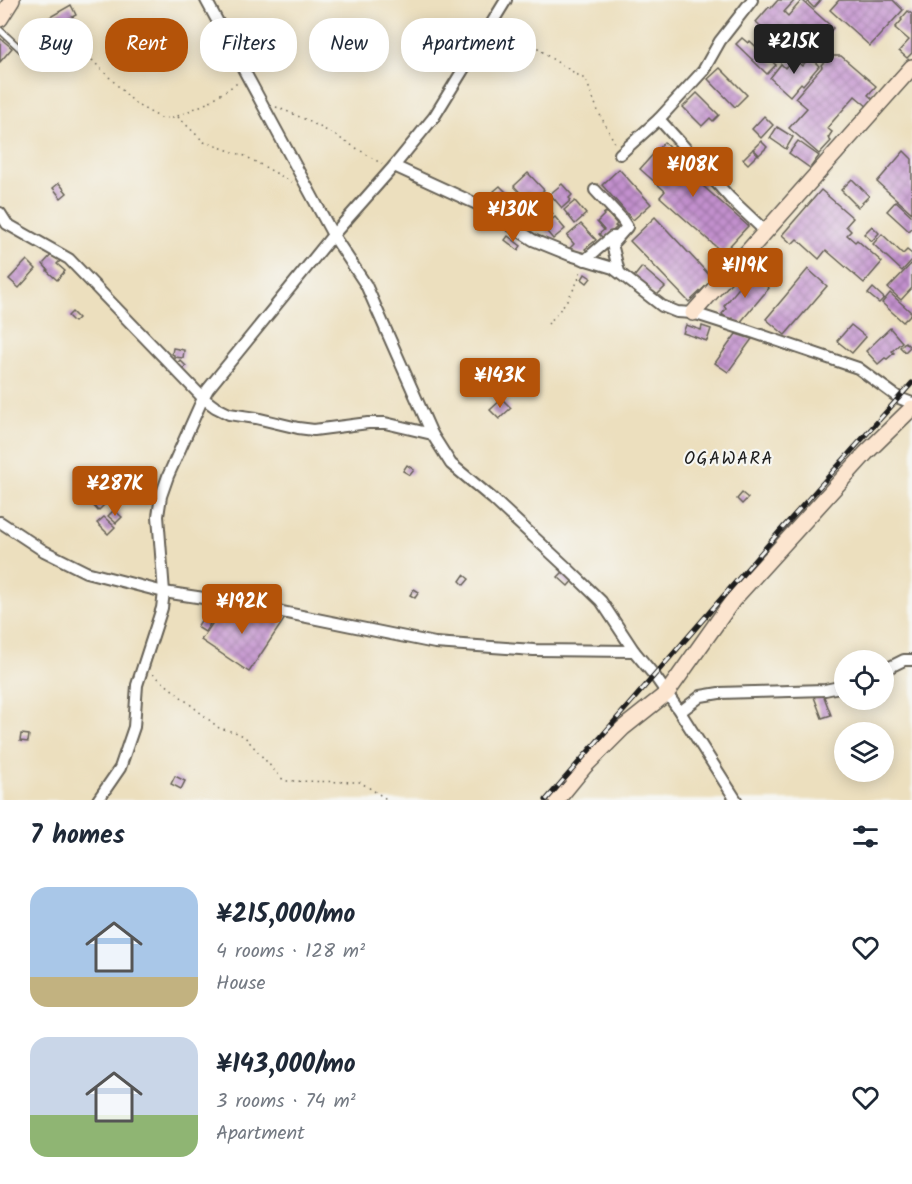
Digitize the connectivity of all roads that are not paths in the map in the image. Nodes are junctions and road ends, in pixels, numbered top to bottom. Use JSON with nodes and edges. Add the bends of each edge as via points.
{"nodes":[{"id":1,"x":12,"y":0,"type":"edge"},
{"id":2,"x":507,"y":0,"type":"edge"},
{"id":3,"x":752,"y":0,"type":"edge"},
{"id":4,"x":210,"y":2,"type":"edge"},
{"id":5,"x":0,"y":19,"type":"edge"},
{"id":6,"x":0,"y":30,"type":"edge"},
{"id":7,"x":18,"y":47,"type":"edge"},
{"id":8,"x":912,"y":67,"type":"edge"},
{"id":9,"x":659,"y":118,"type":"junction"},
{"id":10,"x":620,"y":154,"type":"road end"},
{"id":11,"x":393,"y":167,"type":"junction"},
{"id":12,"x":595,"y":190,"type":"dead end"},
{"id":13,"x":0,"y":213,"type":"edge"},
{"id":14,"x":765,"y":231,"type":"junction"},
{"id":15,"x":333,"y":235,"type":"junction"},
{"id":16,"x":617,"y":237,"type":"junction"},
{"id":17,"x":584,"y":259,"type":"junction"},
{"id":18,"x":619,"y":272,"type":"junction"},
{"id":19,"x":693,"y":313,"type":"junction"},
{"id":20,"x":203,"y":398,"type":"junction"},
{"id":21,"x":912,"y":406,"type":"edge"},
{"id":22,"x":432,"y":434,"type":"junction"},
{"id":23,"x":0,"y":522,"type":"edge"},
{"id":24,"x":164,"y":592,"type":"junction"},
{"id":25,"x":634,"y":651,"type":"junction"},
{"id":26,"x":912,"y":660,"type":"edge"},
{"id":27,"x":894,"y":665,"type":"edge"},
{"id":28,"x":834,"y":688,"type":"edge"},
{"id":29,"x":667,"y":693,"type":"junction"},
{"id":30,"x":680,"y":712,"type":"junction"},
{"id":31,"x":98,"y":800,"type":"edge"},
{"id":32,"x":557,"y":800,"type":"edge"},
{"id":33,"x":736,"y":800,"type":"edge"}],
"edges":[{"from":1,"to":5,"type":"street"},
{"from":2,"to":11,"type":"street","via":[[434,117]]},
{"from":3,"to":9,"type":"street","via":[[720,41],[703,71]]},
{"from":4,"to":15,"type":"street"},
{"from":6,"to":7,"type":"lane"},
{"from":8,"to":14,"type":"street"},
{"from":9,"to":10,"type":"street"},
{"from":9,"to":14,"type":"street"},
{"from":11,"to":15,"type":"street"},
{"from":11,"to":17,"type":"street","via":[[481,206],[533,240]]},
{"from":12,"to":16,"type":"street","via":[[627,227]]},
{"from":13,"to":20,"type":"street","via":[[7,224],[69,259]]},
{"from":14,"to":19,"type":"street"},
{"from":15,"to":20,"type":"street"},
{"from":15,"to":22,"type":"street","via":[[366,285]]},
{"from":16,"to":17,"type":"street"},
{"from":16,"to":18,"type":"street","via":[[612,244]]},
{"from":17,"to":18,"type":"street"},
{"from":18,"to":19,"type":"street","via":[[663,306]]},
{"from":19,"to":21,"type":"street","via":[[858,368]]},
{"from":20,"to":22,"type":"street","via":[[229,414],[298,428],[385,423]]},
{"from":20,"to":24,"type":"street","via":[[161,496],[158,516]]},
{"from":21,"to":29,"type":"street","via":[[733,600]]},
{"from":22,"to":25,"type":"street","via":[[451,464],[601,601]]},
{"from":23,"to":24,"type":"street","via":[[86,572]]},
{"from":24,"to":25,"type":"street","via":[[435,643],[534,650]]},
{"from":24,"to":31,"type":"street","via":[[137,685],[134,727],[120,768]]},
{"from":25,"to":29,"type":"street"},
{"from":26,"to":27,"type":"street"},
{"from":28,"to":30,"type":"street","via":[[710,694]]},
{"from":29,"to":30,"type":"street"},
{"from":29,"to":32,"type":"street","via":[[623,728]]},
{"from":30,"to":33,"type":"street"}]}
